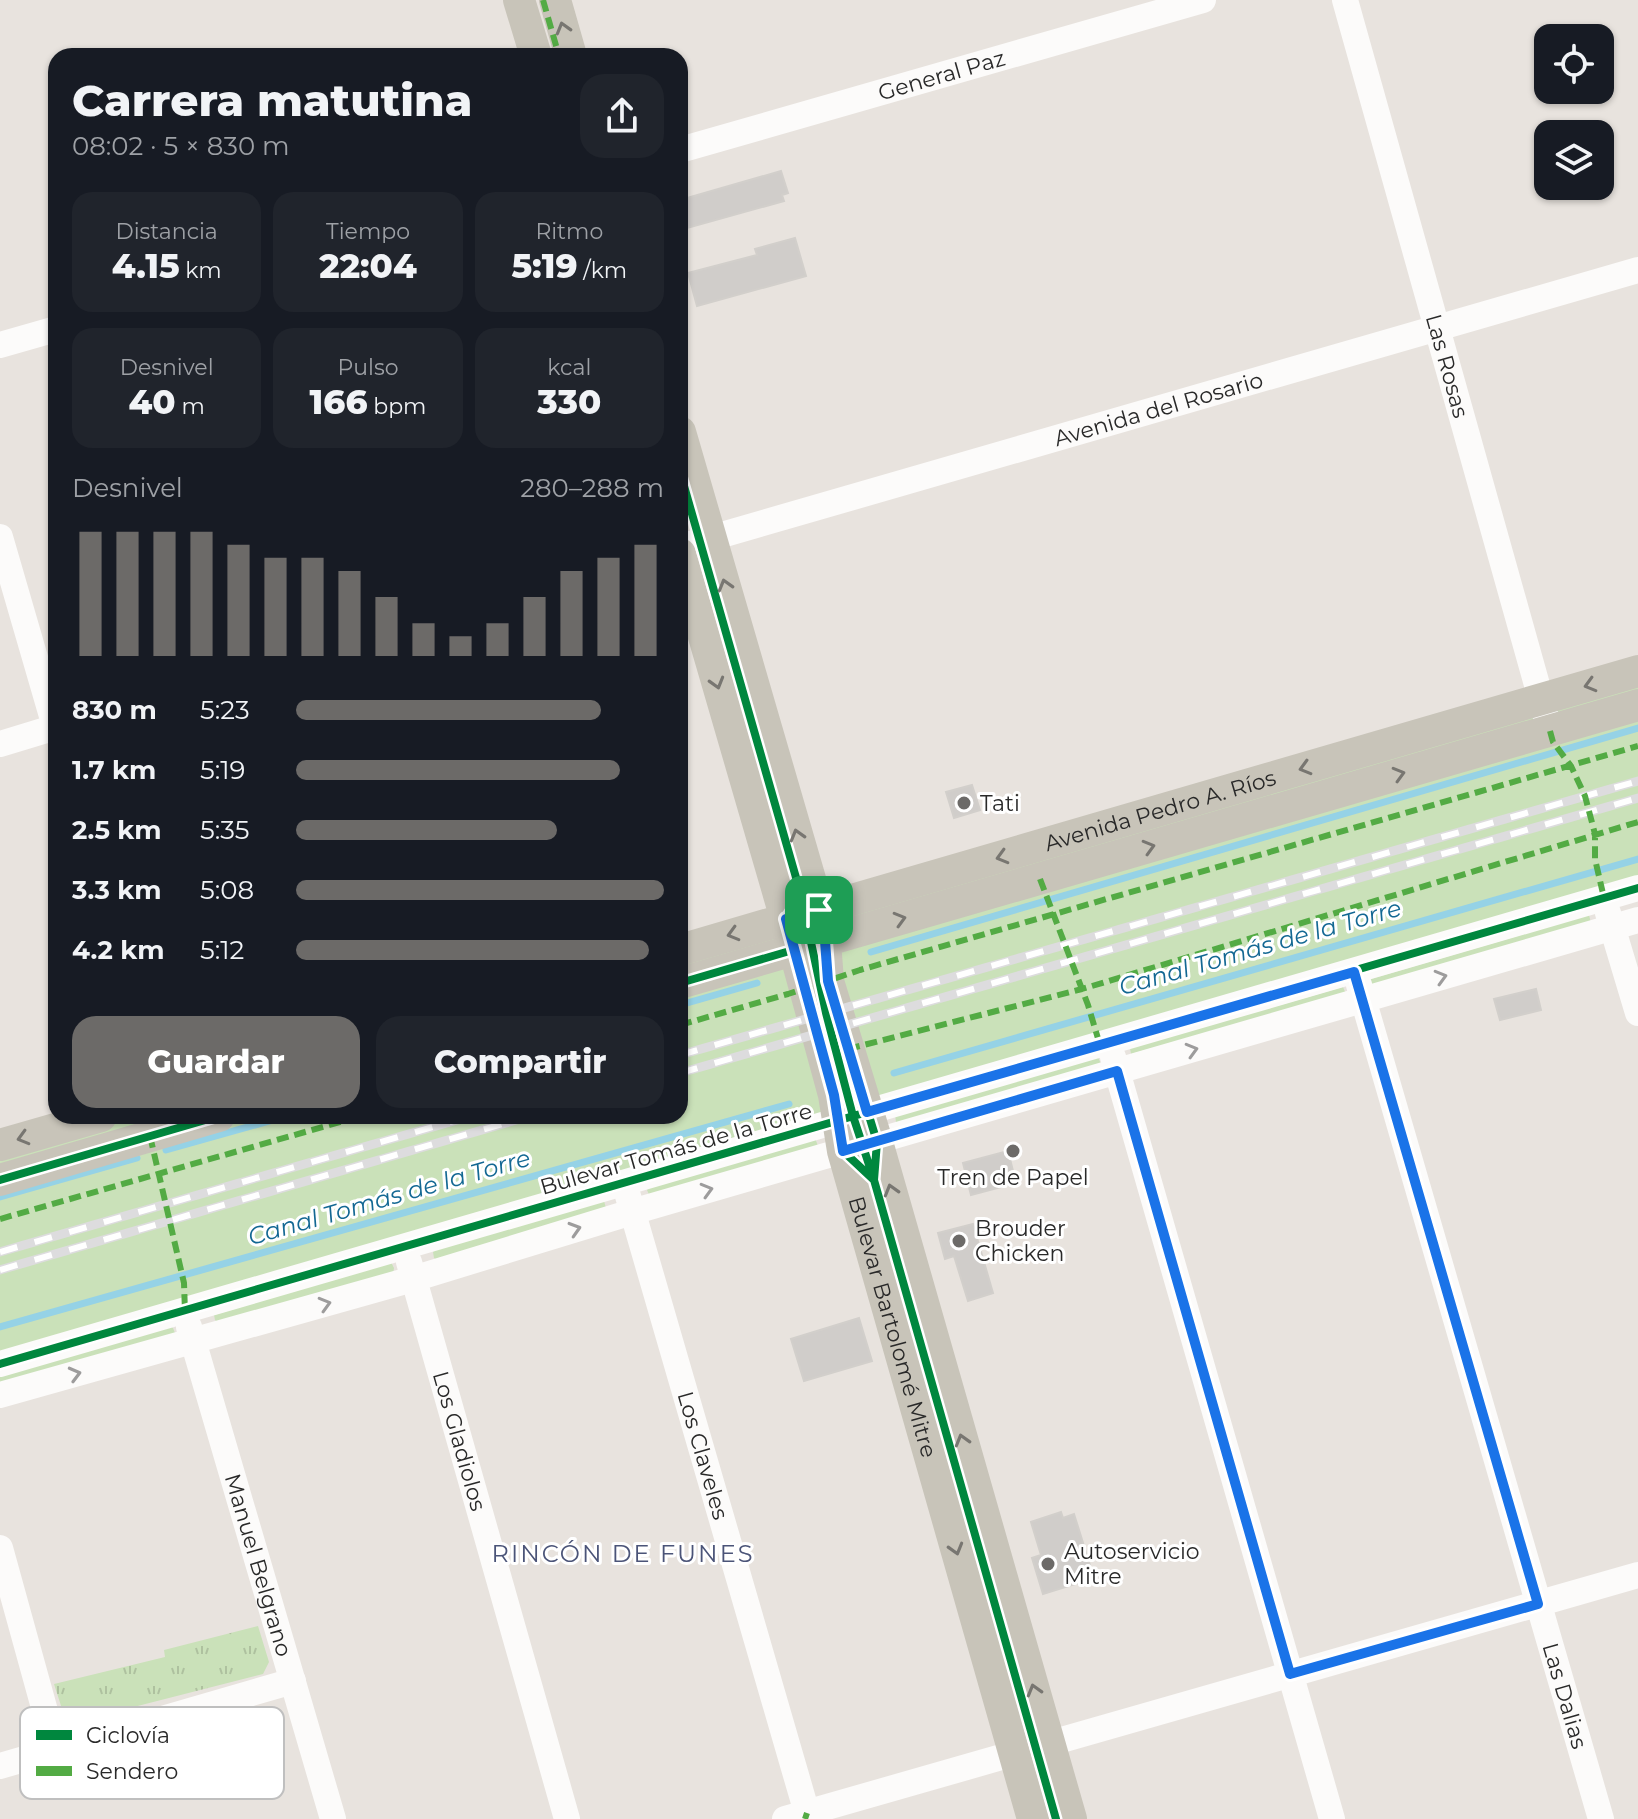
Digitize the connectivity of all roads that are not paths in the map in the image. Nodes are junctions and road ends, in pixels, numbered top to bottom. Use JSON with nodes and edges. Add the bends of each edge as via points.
{"nodes":[{"id":1,"x":519,"y":0,"type":"edge"},
{"id":2,"x":555,"y":0,"type":"edge"},
{"id":3,"x":1203,"y":0,"type":"edge"},
{"id":4,"x":1345,"y":0,"type":"edge"},
{"id":5,"x":534,"y":48,"type":"edge"},
{"id":6,"x":569,"y":48,"type":"edge"},
{"id":7,"x":688,"y":148,"type":"edge"},
{"id":8,"x":1638,"y":270,"type":"edge"},
{"id":9,"x":1437,"y":328,"type":"junction"},
{"id":10,"x":48,"y":331,"type":"edge"},
{"id":11,"x":0,"y":345,"type":"edge"},
{"id":12,"x":688,"y":459,"type":"edge"},
{"id":13,"x":0,"y":537,"type":"edge"},
{"id":14,"x":711,"y":538,"type":"junction"},
{"id":15,"x":688,"y":545,"type":"edge"},
{"id":16,"x":688,"y":582,"type":"edge"},
{"id":17,"x":1638,"y":671,"type":"edge"},
{"id":18,"x":1541,"y":699,"type":"junction"},
{"id":19,"x":48,"y":701,"type":"edge"},
{"id":20,"x":1638,"y":705,"type":"edge"},
{"id":21,"x":48,"y":730,"type":"edge"},
{"id":22,"x":1550,"y":731,"type":"junction"},
{"id":23,"x":0,"y":744,"type":"edge"},
{"id":24,"x":1638,"y":888,"type":"edge"},
{"id":25,"x":1604,"y":898,"type":"junction"},
{"id":26,"x":819,"y":910,"type":"junction"},
{"id":27,"x":1638,"y":920,"type":"edge"},
{"id":28,"x":1613,"y":927,"type":"junction"},
{"id":29,"x":789,"y":935,"type":"junction"},
{"id":30,"x":825,"y":941,"type":"junction"},
{"id":31,"x":688,"y":949,"type":"edge"},
{"id":32,"x":1354,"y":972,"type":"junction"},
{"id":33,"x":688,"y":979,"type":"edge"},
{"id":34,"x":1363,"y":1000,"type":"junction"},
{"id":35,"x":1638,"y":1013,"type":"edge"},
{"id":36,"x":1109,"y":1043,"type":"junction"},
{"id":37,"x":1117,"y":1071,"type":"junction"},
{"id":38,"x":73,"y":1124,"type":"edge"},
{"id":39,"x":166,"y":1124,"type":"edge"},
{"id":40,"x":856,"y":1131,"type":"junction"},
{"id":41,"x":0,"y":1145,"type":"edge"},
{"id":42,"x":0,"y":1180,"type":"edge"},
{"id":43,"x":624,"y":1184,"type":"junction"},
{"id":44,"x":632,"y":1212,"type":"junction"},
{"id":45,"x":405,"y":1247,"type":"junction"},
{"id":46,"x":413,"y":1279,"type":"junction"},
{"id":47,"x":185,"y":1312,"type":"junction"},
{"id":48,"x":194,"y":1341,"type":"junction"},
{"id":49,"x":0,"y":1364,"type":"edge"},
{"id":50,"x":0,"y":1395,"type":"edge"},
{"id":51,"x":0,"y":1548,"type":"edge"},
{"id":52,"x":1638,"y":1575,"type":"edge"},
{"id":53,"x":1538,"y":1604,"type":"junction"},
{"id":54,"x":1290,"y":1674,"type":"junction"},
{"id":55,"x":293,"y":1681,"type":"junction"},
{"id":56,"x":44,"y":1707,"type":"edge"},
{"id":57,"x":205,"y":1707,"type":"edge"},
{"id":58,"x":1049,"y":1743,"type":"junction"},
{"id":59,"x":1014,"y":1753,"type":"junction"},
{"id":60,"x":20,"y":1761,"type":"edge"},
{"id":61,"x":0,"y":1766,"type":"edge"},
{"id":62,"x":799,"y":1817,"type":"edge"},
{"id":63,"x":333,"y":1819,"type":"edge"},
{"id":64,"x":567,"y":1819,"type":"edge"},
{"id":65,"x":1033,"y":1819,"type":"edge"},
{"id":66,"x":1071,"y":1819,"type":"edge"},
{"id":67,"x":1332,"y":1819,"type":"edge"},
{"id":68,"x":1601,"y":1819,"type":"edge"}],
"edges":[{"from":1,"to":5,"type":"main road"},
{"from":6,"to":2,"type":"main road","one_way":true},
{"from":3,"to":7,"type":"street","name":"General Paz"},
{"from":4,"to":9,"type":"street","name":"Las Rosas"},
{"from":8,"to":9,"type":"street","name":"Avenida del Rosario"},
{"from":9,"to":14,"type":"street","name":"Avenida del Rosario"},
{"from":9,"to":18,"type":"street","name":"Las Rosas"},
{"from":10,"to":11,"type":"street"},
{"from":12,"to":14,"type":"main road","name":"Bulevar Bartolomé Mitre"},
{"from":13,"to":19,"type":"street"},
{"from":14,"to":15,"type":"street","name":"Avenida del Rosario"},
{"from":26,"to":14,"type":"main road","name":"Bulevar Bartolomé Mitre","one_way":true},
{"from":16,"to":29,"type":"main road","name":"Bulevar Bartolomé Mitre","one_way":true},
{"from":17,"to":18,"type":"main road","name":"Avenida Pedro A. Ríos","one_way":true},
{"from":18,"to":22,"type":"street","name":"Las Rosas"},
{"from":18,"to":26,"type":"main road","name":"Avenida Pedro A. Ríos","one_way":true},
{"from":20,"to":22,"type":"main road","name":"Avenida Pedro A. Ríos"},
{"from":21,"to":23,"type":"street"},
{"from":30,"to":22,"type":"main road","name":"Avenida Pedro A. Ríos","one_way":true},
{"from":24,"to":25,"type":"street","name":"Bulevar Tomás de la Torre"},
{"from":25,"to":28,"type":"street"},
{"from":25,"to":32,"type":"street","name":"Bulevar Tomás de la Torre"},
{"from":26,"to":29,"type":"main road","name":"Avenida Pedro A. Ríos"},
{"from":26,"to":30,"type":"main road","name":"Bulevar Bartolomé Mitre"},
{"from":27,"to":28,"type":"street","name":"Bulevar Tomás de la Torre"},
{"from":34,"to":28,"type":"street","name":"Bulevar Tomás de la Torre","one_way":true},
{"from":28,"to":35,"type":"street"},
{"from":29,"to":30,"type":"main road","name":"Avenida Pedro A. Ríos"},
{"from":29,"to":31,"type":"main road","name":"Avenida Pedro A. Ríos","one_way":true},
{"from":29,"to":33,"type":"main road","name":"Avenida Pedro A. Ríos"},
{"from":29,"to":40,"type":"main road","name":"Bulevar Bartolomé Mitre","via":[[834,1095]]},
{"from":30,"to":40,"type":"main road","name":"Bulevar Bartolomé Mitre"},
{"from":32,"to":34,"type":"street","name":"Las Dalias"},
{"from":32,"to":36,"type":"street","name":"Bulevar Tomás de la Torre"},
{"from":37,"to":34,"type":"street","name":"Bulevar Tomás de la Torre","one_way":true},
{"from":34,"to":53,"type":"street","name":"Las Dalias"},
{"from":36,"to":37,"type":"street"},
{"from":36,"to":40,"type":"street","name":"Bulevar Tomás de la Torre"},
{"from":37,"to":40,"type":"street","name":"Bulevar Tomás de la Torre"},
{"from":37,"to":54,"type":"street"},
{"from":38,"to":41,"type":"main road","one_way":true},
{"from":39,"to":42,"type":"main road"},
{"from":40,"to":43,"type":"street","name":"Bulevar Tomás de la Torre"},
{"from":44,"to":40,"type":"street","name":"Bulevar Tomás de la Torre","one_way":true},
{"from":58,"to":40,"type":"main road","name":"Bulevar Bartolomé Mitre","one_way":true},
{"from":40,"to":59,"type":"main road","name":"Bulevar Bartolomé Mitre","one_way":true},
{"from":43,"to":44,"type":"street","name":"Los Claveles"},
{"from":43,"to":45,"type":"street","name":"Bulevar Tomás de la Torre"},
{"from":46,"to":44,"type":"street","name":"Bulevar Tomás de la Torre","one_way":true},
{"from":44,"to":62,"type":"street","name":"Los Claveles"},
{"from":45,"to":46,"type":"street","name":"Los Gladiolos"},
{"from":45,"to":47,"type":"street","name":"Bulevar Tomás de la Torre"},
{"from":48,"to":46,"type":"street","name":"Bulevar Tomás de la Torre","one_way":true},
{"from":46,"to":64,"type":"street","name":"Los Gladiolos"},
{"from":47,"to":48,"type":"street","name":"Manuel Belgrano"},
{"from":47,"to":49,"type":"street","name":"Bulevar Tomás de la Torre"},
{"from":50,"to":48,"type":"street","name":"Bulevar Tomás de la Torre","one_way":true},
{"from":48,"to":55,"type":"street","name":"Manuel Belgrano"},
{"from":51,"to":56,"type":"street"},
{"from":52,"to":53,"type":"street"},
{"from":53,"to":54,"type":"street"},
{"from":53,"to":68,"type":"street","name":"Las Dalias"},
{"from":54,"to":58,"type":"street"},
{"from":54,"to":67,"type":"street"},
{"from":55,"to":57,"type":"street"},
{"from":55,"to":63,"type":"street","name":"Manuel Belgrano"},
{"from":58,"to":59,"type":"street"},
{"from":58,"to":66,"type":"main road","name":"Bulevar Bartolomé Mitre"},
{"from":59,"to":62,"type":"street"},
{"from":59,"to":65,"type":"main road","name":"Bulevar Bartolomé Mitre"},
{"from":60,"to":61,"type":"street"}]}
